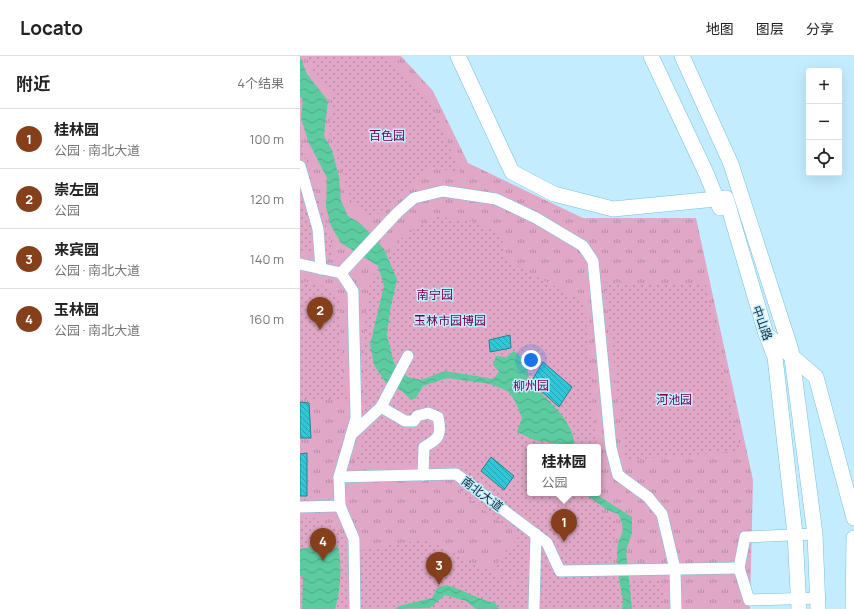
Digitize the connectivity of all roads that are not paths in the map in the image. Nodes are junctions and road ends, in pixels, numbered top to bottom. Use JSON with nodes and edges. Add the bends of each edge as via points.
{"nodes":[{"id":1,"x":458,"y":56,"type":"edge"},
{"id":2,"x":651,"y":56,"type":"edge"},
{"id":3,"x":682,"y":56,"type":"edge"},
{"id":4,"x":300,"y":166,"type":"edge"},
{"id":5,"x":716,"y":199,"type":"junction"},
{"id":6,"x":300,"y":264,"type":"edge"},
{"id":7,"x":320,"y":268,"type":"junction"},
{"id":8,"x":341,"y":273,"type":"junction"},
{"id":9,"x":766,"y":334,"type":"junction"},
{"id":10,"x":791,"y":355,"type":"junction"},
{"id":11,"x":408,"y":356,"type":"dead end"},
{"id":12,"x":381,"y":407,"type":"junction"},
{"id":13,"x":351,"y":435,"type":"junction"},
{"id":14,"x":423,"y":475,"type":"junction"},
{"id":15,"x":339,"y":477,"type":"junction"},
{"id":16,"x":340,"y":506,"type":"junction"},
{"id":17,"x":300,"y":507,"type":"edge"},
{"id":18,"x":854,"y":518,"type":"edge"},
{"id":19,"x":536,"y":534,"type":"junction"},
{"id":20,"x":795,"y":534,"type":"junction"},
{"id":21,"x":815,"y":534,"type":"junction"},
{"id":22,"x":854,"y":538,"type":"edge"},
{"id":23,"x":739,"y":568,"type":"junction"},
{"id":24,"x":675,"y":569,"type":"junction"},
{"id":25,"x":818,"y":603,"type":"edge"},
{"id":26,"x":799,"y":604,"type":"edge"},
{"id":27,"x":355,"y":609,"type":"edge"},
{"id":28,"x":534,"y":609,"type":"edge"},
{"id":29,"x":676,"y":609,"type":"edge"},
{"id":30,"x":853,"y":609,"type":"edge"}],
"edges":[{"from":1,"to":5,"type":"main road","via":[[512,172],[554,194],[613,208]]},
{"from":2,"to":5,"type":"main road"},
{"from":3,"to":10,"type":"main road","name":"中山路","via":[[731,164]]},
{"from":4,"to":7,"type":"street","via":[[318,229]]},
{"from":5,"to":9,"type":"main road","name":"中山路","via":[[726,198]]},
{"from":6,"to":7,"type":"street"},
{"from":7,"to":8,"type":"street"},
{"from":8,"to":13,"type":"street","via":[[353,291],[356,418]]},
{"from":8,"to":24,"type":"street","via":[[414,198],[443,191],[496,199],[536,218],[583,246],[593,261],[611,448],[618,475],[648,497],[662,514]]},
{"from":9,"to":10,"type":"main road"},
{"from":9,"to":20,"type":"main road","name":"中山路","via":[[775,357]]},
{"from":10,"to":18,"type":"main road","via":[[816,377]]},
{"from":10,"to":21,"type":"main road","name":"中山路"},
{"from":11,"to":12,"type":"street"},
{"from":12,"to":13,"type":"street"},
{"from":12,"to":14,"type":"street","via":[[405,421],[414,421],[417,416],[428,413],[438,418],[441,428],[436,440],[424,447]]},
{"from":13,"to":15,"type":"street"},
{"from":14,"to":15,"type":"street","name":"南北大道"},
{"from":14,"to":19,"type":"street","name":"南北大道","via":[[456,474]]},
{"from":15,"to":16,"type":"street"},
{"from":16,"to":17,"type":"street"},
{"from":16,"to":27,"type":"street","via":[[354,539]]},
{"from":19,"to":24,"type":"street","name":"南北大道","via":[[547,543],[560,571]]},
{"from":19,"to":28,"type":"street"},
{"from":20,"to":21,"type":"street"},
{"from":20,"to":23,"type":"street","via":[[745,537]]},
{"from":20,"to":26,"type":"main road","name":"中山路"},
{"from":21,"to":25,"type":"main road","name":"中山路"},
{"from":22,"to":30,"type":"main road"},
{"from":23,"to":24,"type":"street"},
{"from":23,"to":26,"type":"street","via":[[749,600]]},
{"from":24,"to":29,"type":"street"},
{"from":25,"to":26,"type":"street"}]}
